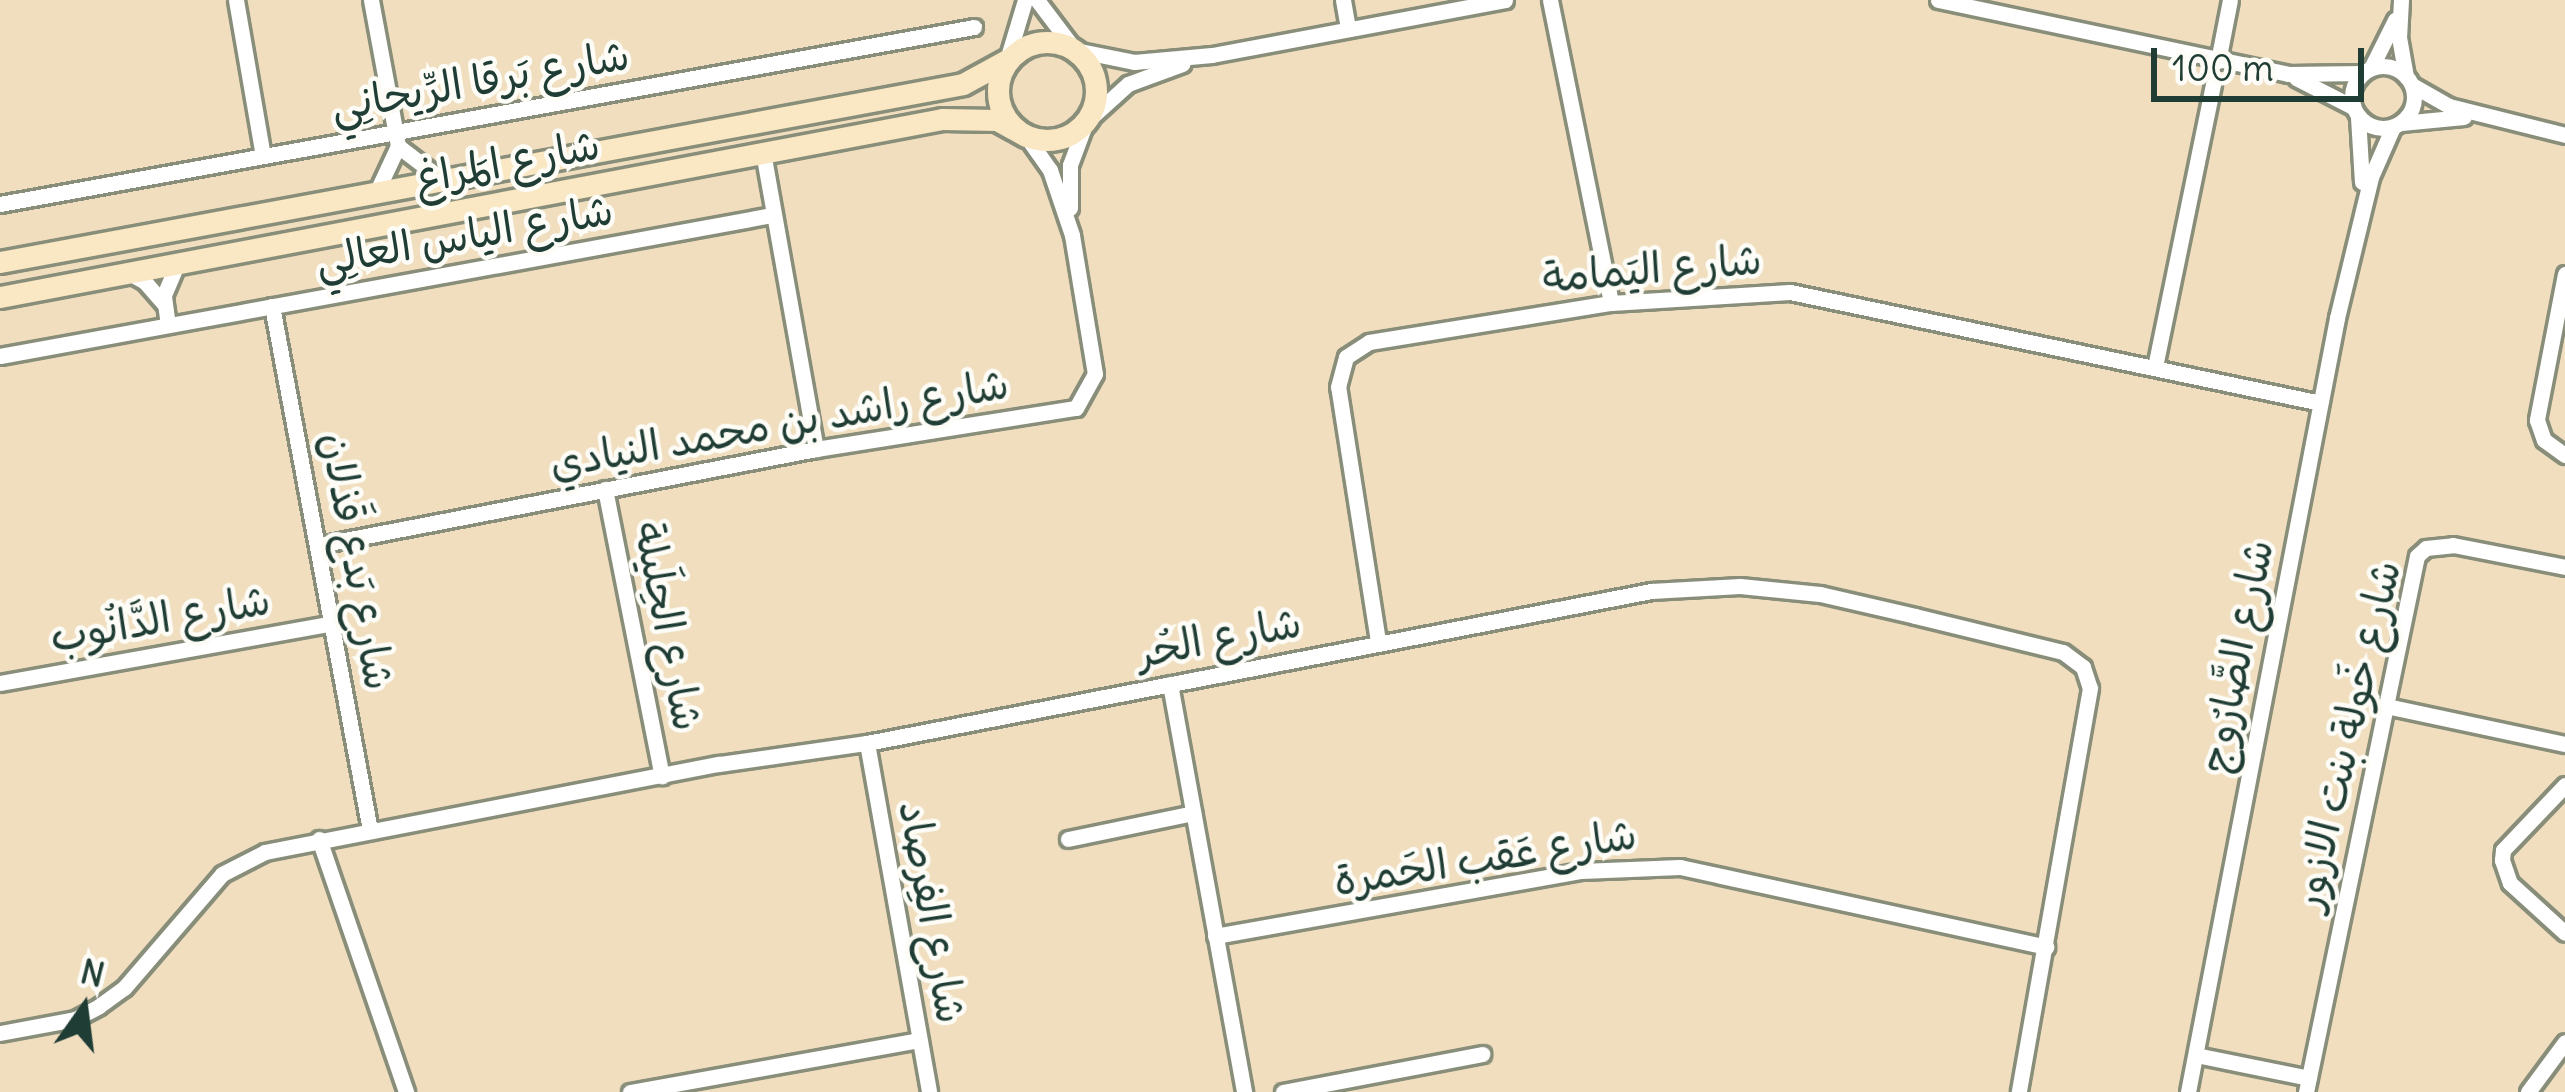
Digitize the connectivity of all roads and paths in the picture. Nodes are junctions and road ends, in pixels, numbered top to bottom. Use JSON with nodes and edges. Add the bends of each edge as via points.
{"nodes":[{"id":1,"x":236,"y":0,"type":"edge"},
{"id":2,"x":371,"y":0,"type":"edge"},
{"id":3,"x":1024,"y":0,"type":"edge"},
{"id":4,"x":1037,"y":0,"type":"edge"},
{"id":5,"x":1343,"y":0,"type":"edge"},
{"id":6,"x":1505,"y":0,"type":"edge"},
{"id":7,"x":1550,"y":0,"type":"edge"},
{"id":8,"x":1938,"y":0,"type":"edge"},
{"id":9,"x":2230,"y":0,"type":"edge"},
{"id":10,"x":2400,"y":6,"type":"edge"},
{"id":11,"x":974,"y":27,"type":"dead end"},
{"id":12,"x":1348,"y":28,"type":"junction"},
{"id":13,"x":1075,"y":50,"type":"junction"},
{"id":14,"x":1212,"y":55,"type":"junction"},
{"id":15,"x":1007,"y":60,"type":"junction"},
{"id":16,"x":2218,"y":61,"type":"junction"},
{"id":17,"x":2367,"y":70,"type":"junction"},
{"id":18,"x":2288,"y":74,"type":"junction"},
{"id":19,"x":2409,"y":80,"type":"junction"},
{"id":20,"x":2213,"y":84,"type":"dead end"},
{"id":21,"x":2355,"y":111,"type":"junction"},
{"id":22,"x":2486,"y":118,"type":"junction"},
{"id":23,"x":1086,"y":122,"type":"junction"},
{"id":24,"x":2397,"y":125,"type":"junction"},
{"id":25,"x":2565,"y":135,"type":"edge"},
{"id":26,"x":1025,"y":136,"type":"junction"},
{"id":27,"x":397,"y":139,"type":"junction"},
{"id":28,"x":763,"y":152,"type":"junction"},
{"id":29,"x":263,"y":156,"type":"junction"},
{"id":30,"x":441,"y":179,"type":"junction"},
{"id":31,"x":376,"y":193,"type":"junction"},
{"id":32,"x":0,"y":204,"type":"edge"},
{"id":33,"x":772,"y":214,"type":"junction"},
{"id":34,"x":2356,"y":233,"type":"junction"},
{"id":35,"x":1072,"y":235,"type":"junction"},
{"id":36,"x":0,"y":262,"type":"edge"},
{"id":37,"x":177,"y":264,"type":"junction"},
{"id":38,"x":129,"y":273,"type":"junction"},
{"id":39,"x":2565,"y":274,"type":"edge"},
{"id":40,"x":0,"y":297,"type":"edge"},
{"id":41,"x":163,"y":303,"type":"junction"},
{"id":42,"x":1611,"y":303,"type":"junction"},
{"id":43,"x":272,"y":306,"type":"junction"},
{"id":44,"x":167,"y":325,"type":"junction"},
{"id":45,"x":0,"y":356,"type":"edge"},
{"id":46,"x":2155,"y":367,"type":"junction"},
{"id":47,"x":2321,"y":404,"type":"junction"},
{"id":48,"x":817,"y":449,"type":"junction"},
{"id":49,"x":2565,"y":454,"type":"edge"},
{"id":50,"x":605,"y":489,"type":"junction"},
{"id":51,"x":319,"y":545,"type":"junction"},
{"id":52,"x":2565,"y":567,"type":"edge"},
{"id":53,"x":333,"y":623,"type":"junction"},
{"id":54,"x":1378,"y":641,"type":"junction"},
{"id":55,"x":0,"y":683,"type":"edge"},
{"id":56,"x":1170,"y":684,"type":"junction"},
{"id":57,"x":2386,"y":706,"type":"junction"},
{"id":58,"x":867,"y":743,"type":"junction"},
{"id":59,"x":2565,"y":743,"type":"edge"},
{"id":60,"x":662,"y":776,"type":"junction"},
{"id":61,"x":2565,"y":785,"type":"edge"},
{"id":62,"x":1193,"y":813,"type":"junction"},
{"id":63,"x":370,"y":830,"type":"junction"},
{"id":64,"x":319,"y":839,"type":"junction"},
{"id":65,"x":1068,"y":839,"type":"dead end"},
{"id":66,"x":2565,"y":933,"type":"edge"},
{"id":67,"x":1215,"y":936,"type":"junction"},
{"id":68,"x":2046,"y":947,"type":"junction"},
{"id":69,"x":0,"y":1033,"type":"edge"},
{"id":70,"x":919,"y":1040,"type":"junction"},
{"id":71,"x":2565,"y":1042,"type":"edge"},
{"id":72,"x":1482,"y":1054,"type":"dead end"},
{"id":73,"x":2196,"y":1055,"type":"junction"},
{"id":74,"x":2308,"y":1085,"type":"edge"},
{"id":75,"x":406,"y":1092,"type":"edge"},
{"id":76,"x":630,"y":1092,"type":"edge"},
{"id":77,"x":929,"y":1092,"type":"edge"},
{"id":78,"x":1244,"y":1092,"type":"edge"},
{"id":79,"x":1282,"y":1092,"type":"edge"},
{"id":80,"x":2019,"y":1092,"type":"edge"},
{"id":81,"x":2188,"y":1092,"type":"edge"},
{"id":82,"x":2528,"y":1092,"type":"edge"}],
"edges":[{"from":1,"to":29,"type":"street"},
{"from":2,"to":27,"type":"street"},
{"from":3,"to":15,"type":"street"},
{"from":4,"to":13,"type":"street"},
{"from":5,"to":12,"type":"street"},
{"from":6,"to":12,"type":"street"},
{"from":7,"to":42,"type":"street"},
{"from":8,"to":16,"type":"street"},
{"from":9,"to":16,"type":"street"},
{"from":10,"to":17,"type":"street"},
{"from":10,"to":19,"type":"street"},
{"from":11,"to":27,"type":"street","name":"شارع بَرقا الرِّيحانِي"},
{"from":12,"to":14,"type":"street"},
{"from":13,"to":14,"type":"street","via":[[1134,62]]},
{"from":13,"to":15,"type":"street","via":[[1039,42]]},
{"from":13,"to":23,"type":"street","via":[[1096,83]]},
{"from":14,"to":23,"type":"street","via":[[1128,84]]},
{"from":15,"to":26,"type":"street","via":[[1001,111]]},
{"from":15,"to":30,"type":"street","name":"شارع المَراغ","via":[[963,85]]},
{"from":16,"to":18,"type":"street"},
{"from":17,"to":18,"type":"street"},
{"from":17,"to":19,"type":"street","via":[[2390,66]]},
{"from":17,"to":21,"type":"street","via":[[2353,88]]},
{"from":18,"to":21,"type":"street"},
{"from":19,"to":22,"type":"street"},
{"from":19,"to":24,"type":"street","via":[[2414,106]]},
{"from":20,"to":46,"type":"street"},
{"from":21,"to":24,"type":"street","via":[[2373,127]]},
{"from":21,"to":34,"type":"street","name":"شارع الصَّارُوج","via":[[2365,162]]},
{"from":22,"to":24,"type":"street","via":[[2431,116]]},
{"from":22,"to":25,"type":"street"},
{"from":23,"to":26,"type":"street","via":[[1069,136]]},
{"from":23,"to":35,"type":"street","name":"شارع راشد بن محمد النيادي","via":[[1070,165]]},
{"from":24,"to":34,"type":"street","name":"شارع الصَّارُوج","via":[[2378,157]]},
{"from":26,"to":28,"type":"street","name":"شارع المَراغ","via":[[997,120],[942,119]]},
{"from":26,"to":35,"type":"street","name":"شارع راشد بن محمد النيادي","via":[[1050,170]]},
{"from":27,"to":29,"type":"street","name":"شارع بَرقا الرِّيحانِي"},
{"from":27,"to":30,"type":"street"},
{"from":27,"to":31,"type":"street"},
{"from":28,"to":33,"type":"street"},
{"from":28,"to":37,"type":"street","name":"شارع المَراغ"},
{"from":29,"to":32,"type":"street","name":"شارع بَرقا الرِّيحانِي"},
{"from":30,"to":31,"type":"street","name":"شارع المَراغ"},
{"from":31,"to":36,"type":"street","name":"شارع المَراغ"},
{"from":33,"to":43,"type":"street","name":"شارع الياس العالِي"},
{"from":33,"to":48,"type":"street"},
{"from":34,"to":47,"type":"street","name":"شارع الصَّارُوج"},
{"from":35,"to":48,"type":"street","name":"شارع راشد بن محمد النيادي","via":[[1096,374],[1076,407]]},
{"from":37,"to":38,"type":"street","name":"شارع المَراغ"},
{"from":37,"to":41,"type":"street"},
{"from":38,"to":40,"type":"street","name":"شارع المَراغ"},
{"from":38,"to":41,"type":"street"},
{"from":39,"to":49,"type":"street","via":[[2537,420],[2544,440]]},
{"from":41,"to":44,"type":"street"},
{"from":42,"to":46,"type":"street","name":"شارع اليَمامة","via":[[1790,292]]},
{"from":42,"to":54,"type":"street","name":"شارع اليَمامة","via":[[1369,342],[1346,357],[1341,415]]},
{"from":43,"to":44,"type":"street","name":"شارع الياس العالِي"},
{"from":43,"to":51,"type":"street","name":"شارع بَدع قَذلان"},
{"from":44,"to":45,"type":"street","name":"شارع الياس العالِي"},
{"from":46,"to":47,"type":"street","name":"شارع اليَمامة"},
{"from":47,"to":73,"type":"street","name":"شارع الصَّارُوج"},
{"from":48,"to":50,"type":"street","name":"شارع راشد بن محمد النيادي"},
{"from":50,"to":51,"type":"street","name":"شارع راشد بن محمد النيادي"},
{"from":50,"to":60,"type":"street","name":"شارع الحِلَيلة"},
{"from":51,"to":53,"type":"street","name":"شارع بَدع قَذلان"},
{"from":52,"to":57,"type":"street","name":"شارع خَولة بنت الازور","via":[[2453,544],[2426,548],[2413,570]]},
{"from":53,"to":55,"type":"street","name":"شارع الدَّانُوب"},
{"from":53,"to":63,"type":"street","name":"شارع بَدع قَذلان"},
{"from":54,"to":56,"type":"street","name":"شارع الحُر"},
{"from":54,"to":68,"type":"street","name":"شارع الحُر","via":[[1651,591],[1740,586],[1820,593],[2074,658],[2090,688]]},
{"from":56,"to":58,"type":"street","name":"شارع الحُر"},
{"from":56,"to":62,"type":"street"},
{"from":57,"to":59,"type":"street"},
{"from":57,"to":74,"type":"street","name":"شارع خَولة بنت الازور"},
{"from":58,"to":60,"type":"street","name":"شارع الحُر"},
{"from":58,"to":70,"type":"street","name":"شارع الفِرصاد"},
{"from":60,"to":63,"type":"street","name":"شارع الحُر"},
{"from":61,"to":66,"type":"street","via":[[2502,860],[2510,884]]},
{"from":62,"to":65,"type":"street"},
{"from":62,"to":67,"type":"street"},
{"from":63,"to":64,"type":"street","name":"شارع الحُر"},
{"from":64,"to":69,"type":"street","name":"شارع الحُر","via":[[265,852],[222,874],[124,988],[99,1006],[75,1019]]},
{"from":64,"to":75,"type":"street"},
{"from":67,"to":68,"type":"street","name":"شارع عَقب الحَمرة","via":[[1646,866],[1712,872]]},
{"from":67,"to":78,"type":"street"},
{"from":68,"to":80,"type":"street","name":"شارع الحُر"},
{"from":70,"to":76,"type":"street"},
{"from":70,"to":77,"type":"street","name":"شارع الفِرصاد"},
{"from":71,"to":82,"type":"street"},
{"from":72,"to":79,"type":"street"},
{"from":73,"to":74,"type":"street","name":"شارع خَولة بنت الازور"},
{"from":73,"to":81,"type":"street","name":"شارع الصَّارُوج"}]}
